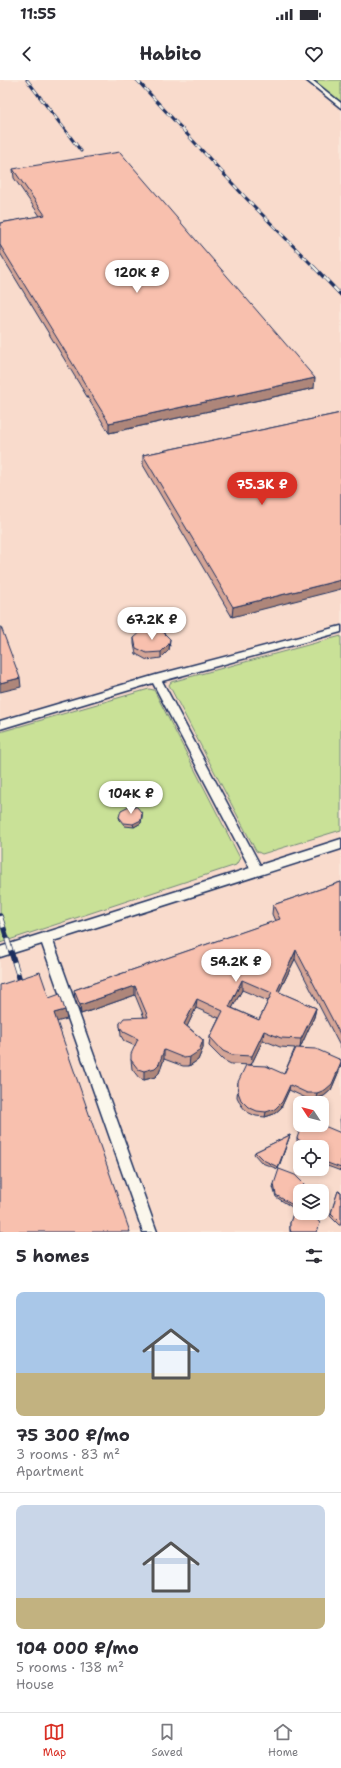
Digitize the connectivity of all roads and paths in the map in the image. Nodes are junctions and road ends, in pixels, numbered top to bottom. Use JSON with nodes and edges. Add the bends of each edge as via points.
{"nodes":[{"id":1,"x":309,"y":80,"type":"edge"},
{"id":2,"x":341,"y":106,"type":"edge"},
{"id":3,"x":341,"y":629,"type":"edge"},
{"id":4,"x":156,"y":679,"type":"junction"},
{"id":5,"x":0,"y":724,"type":"edge"},
{"id":6,"x":341,"y":844,"type":"edge"},
{"id":7,"x":257,"y":870,"type":"junction"},
{"id":8,"x":46,"y":938,"type":"junction"},
{"id":9,"x":0,"y":952,"type":"edge"},
{"id":10,"x":150,"y":1232,"type":"edge"}],
"edges":[{"from":1,"to":2,"type":"lane"},
{"from":3,"to":4,"type":"lane"},
{"from":4,"to":5,"type":"lane"},
{"from":4,"to":7,"type":"lane"},
{"from":6,"to":7,"type":"lane"},
{"from":7,"to":8,"type":"lane"},
{"from":8,"to":9,"type":"lane"},
{"from":8,"to":10,"type":"lane"}]}
